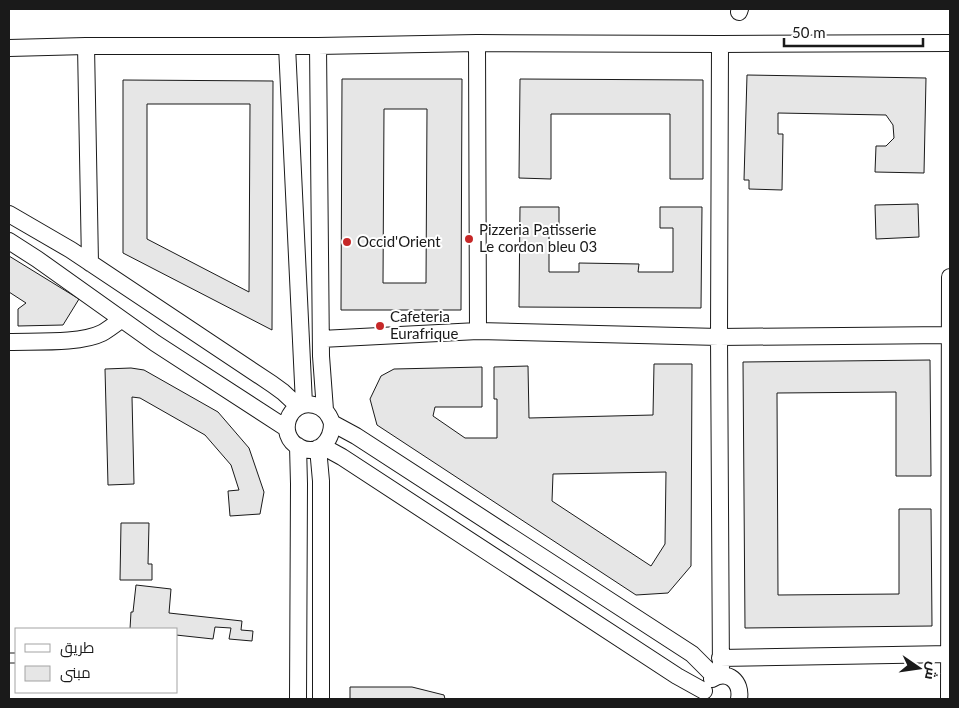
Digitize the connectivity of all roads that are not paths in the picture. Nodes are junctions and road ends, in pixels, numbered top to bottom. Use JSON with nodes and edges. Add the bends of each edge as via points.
{"nodes":[{"id":1,"x":477,"y":43,"type":"junction"},
{"id":2,"x":950,"y":43,"type":"edge"},
{"id":3,"x":720,"y":44,"type":"junction"},
{"id":4,"x":86,"y":46,"type":"junction"},
{"id":5,"x":287,"y":46,"type":"junction"},
{"id":6,"x":318,"y":46,"type":"junction"},
{"id":7,"x":9,"y":48,"type":"edge"},
{"id":8,"x":9,"y":214,"type":"edge"},
{"id":9,"x":9,"y":241,"type":"edge"},
{"id":10,"x":90,"y":263,"type":"junction"},
{"id":11,"x":950,"y":277,"type":"edge"},
{"id":12,"x":122,"y":320,"type":"junction"},
{"id":13,"x":478,"y":331,"type":"junction"},
{"id":14,"x":950,"y":335,"type":"edge"},
{"id":15,"x":719,"y":337,"type":"junction"},
{"id":16,"x":321,"y":339,"type":"junction"},
{"id":17,"x":9,"y":342,"type":"edge"},
{"id":18,"x":301,"y":405,"type":"junction"},
{"id":19,"x":329,"y":416,"type":"junction"},
{"id":20,"x":286,"y":428,"type":"junction"},
{"id":21,"x":298,"y":446,"type":"junction"},
{"id":22,"x":320,"y":447,"type":"junction"},
{"id":23,"x":950,"y":654,"type":"edge"},
{"id":24,"x":720,"y":658,"type":"junction"},
{"id":25,"x":718,"y":676,"type":"junction"},
{"id":26,"x":704,"y":695,"type":"edge"},
{"id":27,"x":743,"y":697,"type":"edge"},
{"id":28,"x":298,"y":699,"type":"edge"},
{"id":29,"x":321,"y":699,"type":"edge"},
{"id":30,"x":949,"y":699,"type":"edge"}],
"edges":[{"from":1,"to":3,"type":"street"},
{"from":1,"to":6,"type":"street"},
{"from":1,"to":13,"type":"street"},
{"from":2,"to":3,"type":"street"},
{"from":3,"to":15,"type":"street"},
{"from":4,"to":5,"type":"street"},
{"from":4,"to":7,"type":"street"},
{"from":4,"to":10,"type":"street"},
{"from":5,"to":6,"type":"street"},
{"from":5,"to":18,"type":"street"},
{"from":6,"to":16,"type":"street"},
{"from":8,"to":10,"type":"street"},
{"from":9,"to":12,"type":"street"},
{"from":10,"to":18,"type":"street"},
{"from":11,"to":14,"type":"street"},
{"from":12,"to":17,"type":"street","via":[[86,338]]},
{"from":12,"to":20,"type":"street"},
{"from":13,"to":15,"type":"street"},
{"from":13,"to":16,"type":"street"},
{"from":14,"to":15,"type":"street"},
{"from":14,"to":23,"type":"street"},
{"from":15,"to":24,"type":"street"},
{"from":16,"to":19,"type":"street"},
{"from":18,"to":19,"type":"street","via":[[319,406]]},
{"from":18,"to":20,"type":"street","via":[[288,418]]},
{"from":19,"to":22,"type":"street","via":[[332,430],[329,440]]},
{"from":19,"to":25,"type":"street","via":[[692,654]]},
{"from":20,"to":21,"type":"street","via":[[288,436]]},
{"from":21,"to":22,"type":"street","via":[[311,450]]},
{"from":21,"to":28,"type":"street"},
{"from":22,"to":26,"type":"street","via":[[342,457]]},
{"from":22,"to":29,"type":"street"},
{"from":23,"to":24,"type":"street"},
{"from":23,"to":30,"type":"street"},
{"from":24,"to":25,"type":"street"},
{"from":25,"to":26,"type":"street","via":[[706,685]]},
{"from":25,"to":27,"type":"street","via":[[732,678]]}]}
